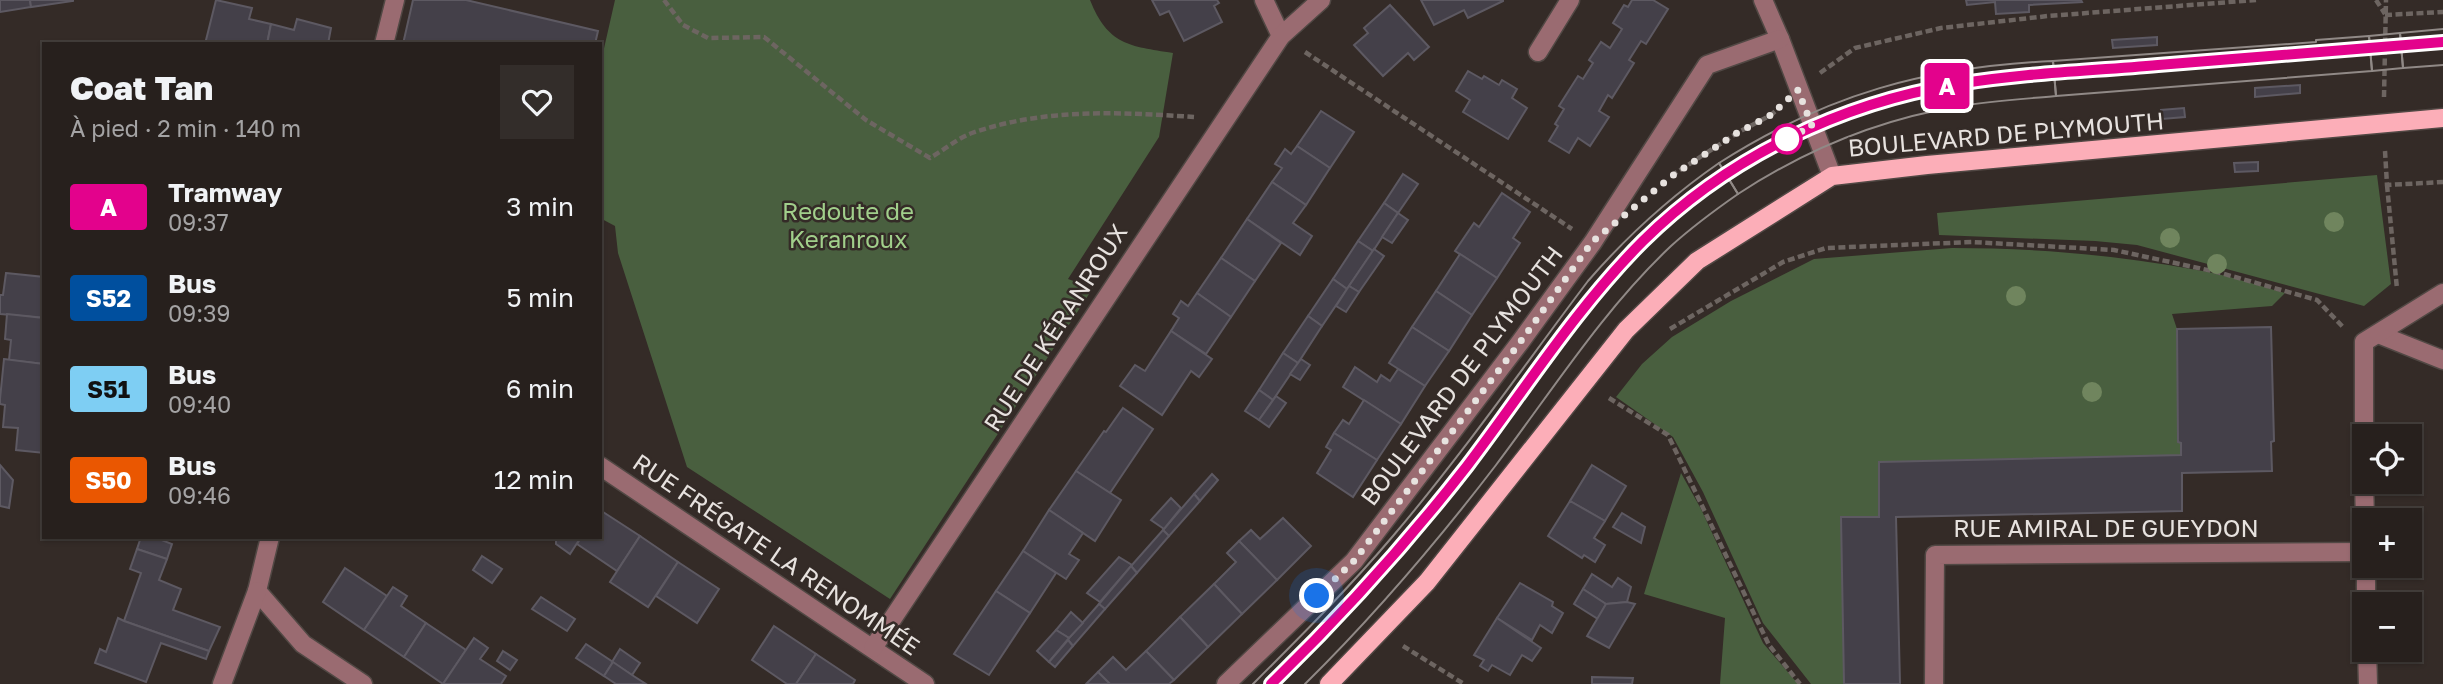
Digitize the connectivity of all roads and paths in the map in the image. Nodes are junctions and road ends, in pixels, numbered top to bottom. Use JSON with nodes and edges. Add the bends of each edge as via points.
{"nodes":[{"id":1,"x":394,"y":0,"type":"edge"},
{"id":2,"x":664,"y":0,"type":"edge"},
{"id":3,"x":1264,"y":0,"type":"edge"},
{"id":4,"x":1321,"y":0,"type":"edge"},
{"id":5,"x":1570,"y":0,"type":"edge"},
{"id":6,"x":1763,"y":0,"type":"edge"},
{"id":7,"x":2256,"y":0,"type":"edge"},
{"id":8,"x":2376,"y":0,"type":"edge"},
{"id":9,"x":2386,"y":0,"type":"edge"},
{"id":10,"x":2443,"y":12,"type":"edge"},
{"id":11,"x":2385,"y":15,"type":"junction"},
{"id":12,"x":1281,"y":36,"type":"junction"},
{"id":13,"x":1780,"y":39,"type":"junction"},
{"id":14,"x":384,"y":42,"type":"edge"},
{"id":15,"x":1538,"y":52,"type":"dead end"},
{"id":16,"x":1798,"y":90,"type":"junction"},
{"id":17,"x":2443,"y":118,"type":"edge"},
{"id":18,"x":1224,"y":120,"type":"junction"},
{"id":19,"x":1832,"y":176,"type":"junction"},
{"id":20,"x":1662,"y":184,"type":"dead end"},
{"id":21,"x":2387,"y":185,"type":"dead end"},
{"id":22,"x":1592,"y":242,"type":"junction"},
{"id":23,"x":2397,"y":291,"type":"dead end"},
{"id":24,"x":2443,"y":293,"type":"edge"},
{"id":25,"x":2353,"y":319,"type":"dead end"},
{"id":26,"x":2342,"y":326,"type":"junction"},
{"id":27,"x":1665,"y":332,"type":"dead end"},
{"id":28,"x":2371,"y":338,"type":"junction"},
{"id":29,"x":2443,"y":360,"type":"edge"},
{"id":30,"x":1616,"y":388,"type":"dead end"},
{"id":31,"x":2366,"y":424,"type":"edge"},
{"id":32,"x":602,"y":467,"type":"edge"},
{"id":33,"x":270,"y":539,"type":"edge"},
{"id":34,"x":2352,"y":552,"type":"edge"},
{"id":35,"x":257,"y":591,"type":"junction"},
{"id":36,"x":1380,"y":631,"type":"junction"},
{"id":37,"x":873,"y":648,"type":"junction"},
{"id":38,"x":2367,"y":662,"type":"edge"},
{"id":39,"x":222,"y":684,"type":"edge"},
{"id":40,"x":363,"y":684,"type":"edge"},
{"id":41,"x":925,"y":684,"type":"edge"},
{"id":42,"x":1226,"y":684,"type":"edge"},
{"id":43,"x":1329,"y":684,"type":"edge"},
{"id":44,"x":1464,"y":684,"type":"edge"},
{"id":45,"x":1800,"y":684,"type":"edge"},
{"id":46,"x":1934,"y":684,"type":"edge"},
{"id":47,"x":2368,"y":684,"type":"edge"}],
"edges":[{"from":1,"to":14,"type":"street"},
{"from":2,"to":18,"type":"path","via":[[683,25],[708,38],[764,37],[866,120],[930,158],[970,134],[1035,117],[1088,113]]},
{"from":3,"to":12,"type":"street"},
{"from":4,"to":12,"type":"street","name":"RUE DE KÉRANROUX"},
{"from":5,"to":15,"type":"street"},
{"from":6,"to":13,"type":"street"},
{"from":7,"to":16,"type":"path","via":[[1941,28],[1854,47]]},
{"from":8,"to":11,"type":"path"},
{"from":9,"to":11,"type":"path"},
{"from":10,"to":11,"type":"path"},
{"from":12,"to":18,"type":"street","name":"RUE DE KÉRANROUX"},
{"from":12,"to":22,"type":"path"},
{"from":13,"to":16,"type":"street"},
{"from":13,"to":22,"type":"street","name":"BOULEVARD DE PLYMOUTH","via":[[1707,65]]},
{"from":16,"to":19,"type":"street"},
{"from":16,"to":20,"type":"path","via":[[1771,115]]},
{"from":17,"to":19,"type":"main road","name":"BOULEVARD DE PLYMOUTH"},
{"from":18,"to":37,"type":"street","name":"RUE DE KÉRANROUX"},
{"from":19,"to":36,"type":"main road","name":"BOULEVARD DE PLYMOUTH","via":[[1696,261],[1626,330],[1427,582]]},
{"from":21,"to":23,"type":"path"},
{"from":22,"to":42,"type":"street","name":"BOULEVARD DE PLYMOUTH","via":[[1354,561]]},
{"from":24,"to":28,"type":"street"},
{"from":25,"to":26,"type":"path"},
{"from":26,"to":27,"type":"path","via":[[2317,300],[2217,272],[2114,250],[1960,242],[1826,248],[1783,262]]},
{"from":26,"to":28,"type":"path"},
{"from":28,"to":29,"type":"street"},
{"from":28,"to":31,"type":"street"},
{"from":30,"to":45,"type":"path","via":[[1609,397],[1668,435],[1769,645]]},
{"from":32,"to":37,"type":"street","name":"RUE FRÉGATE LA RENOMMÉE"},
{"from":33,"to":35,"type":"street"},
{"from":34,"to":46,"type":"street","name":"RUE AMIRAL DE GUEYDON","via":[[1935,555]]},
{"from":35,"to":39,"type":"street"},
{"from":35,"to":40,"type":"street","via":[[303,644]]},
{"from":36,"to":43,"type":"main road","name":"BOULEVARD DE PLYMOUTH"},
{"from":36,"to":44,"type":"path"},
{"from":37,"to":41,"type":"street","name":"RUE FRÉGATE LA RENOMMÉE"},
{"from":38,"to":47,"type":"street"}]}
